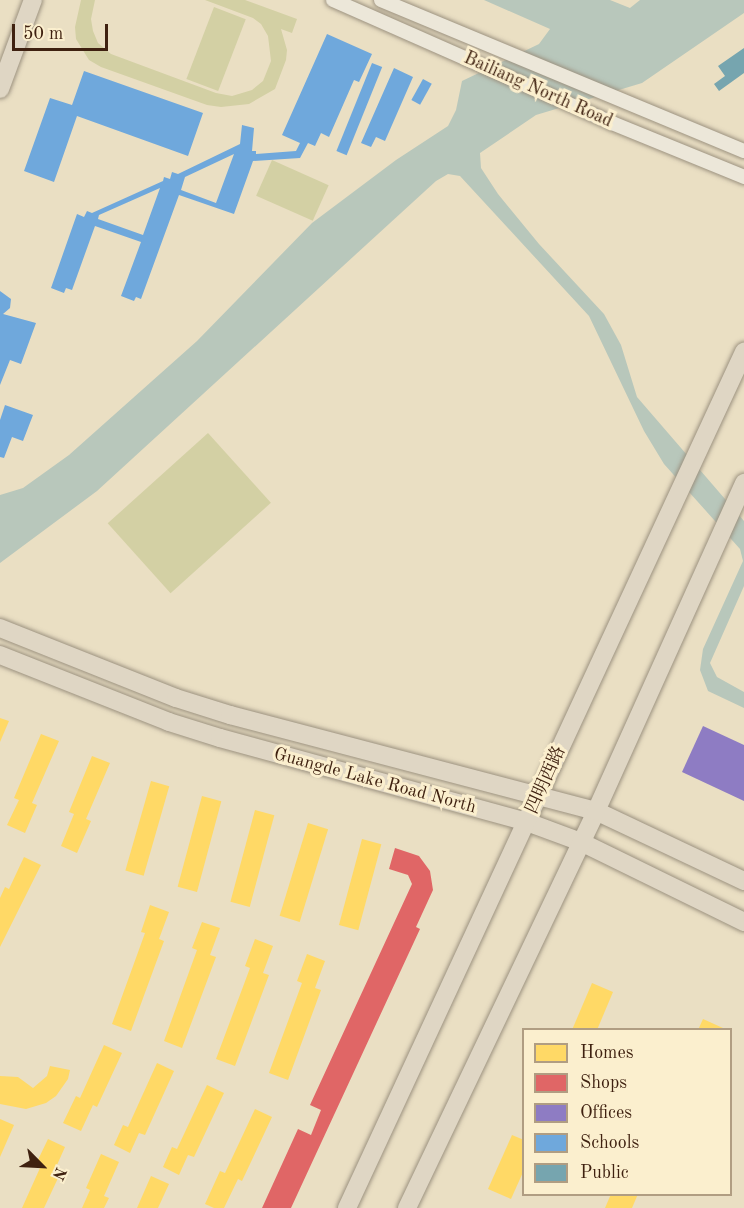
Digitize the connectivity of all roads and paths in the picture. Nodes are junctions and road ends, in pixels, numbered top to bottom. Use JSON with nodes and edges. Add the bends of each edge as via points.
{"nodes":[{"id":1,"x":33,"y":0,"type":"edge"},
{"id":2,"x":333,"y":0,"type":"edge"},
{"id":3,"x":381,"y":0,"type":"edge"},
{"id":4,"x":0,"y":89,"type":"edge"},
{"id":5,"x":744,"y":151,"type":"edge"},
{"id":6,"x":744,"y":177,"type":"edge"},
{"id":7,"x":744,"y":352,"type":"edge"},
{"id":8,"x":744,"y":483,"type":"edge"},
{"id":9,"x":0,"y":628,"type":"edge"},
{"id":10,"x":0,"y":655,"type":"edge"},
{"id":11,"x":538,"y":797,"type":"junction"},
{"id":12,"x":596,"y":811,"type":"junction"},
{"id":13,"x":527,"y":822,"type":"junction"},
{"id":14,"x":581,"y":842,"type":"junction"},
{"id":15,"x":744,"y":881,"type":"edge"},
{"id":16,"x":744,"y":922,"type":"edge"},
{"id":17,"x":346,"y":1208,"type":"edge"},
{"id":18,"x":407,"y":1208,"type":"edge"}],
"edges":[{"from":1,"to":4,"type":"main road"},
{"from":2,"to":6,"type":"street","name":"Bailiang North Road"},
{"from":3,"to":5,"type":"street","name":"Bailiang North Road"},
{"from":7,"to":11,"type":"main road","name":"四明西路"},
{"from":8,"to":12,"type":"main road"},
{"from":9,"to":11,"type":"main road","name":"Guangde Lake Road North","via":[[176,698]]},
{"from":10,"to":13,"type":"main road","name":"Guangde Lake Road North","via":[[169,722]]},
{"from":11,"to":12,"type":"main road","name":"Guangde Lake Road North"},
{"from":11,"to":13,"type":"main road","name":"四明西路"},
{"from":12,"to":14,"type":"main road"},
{"from":12,"to":15,"type":"main road","name":"Guangde Lake Road North"},
{"from":13,"to":14,"type":"main road","name":"Guangde Lake Road North"},
{"from":13,"to":17,"type":"main road","name":"四明西路"},
{"from":14,"to":16,"type":"main road","name":"Guangde Lake Road North"},
{"from":14,"to":18,"type":"main road"}]}
